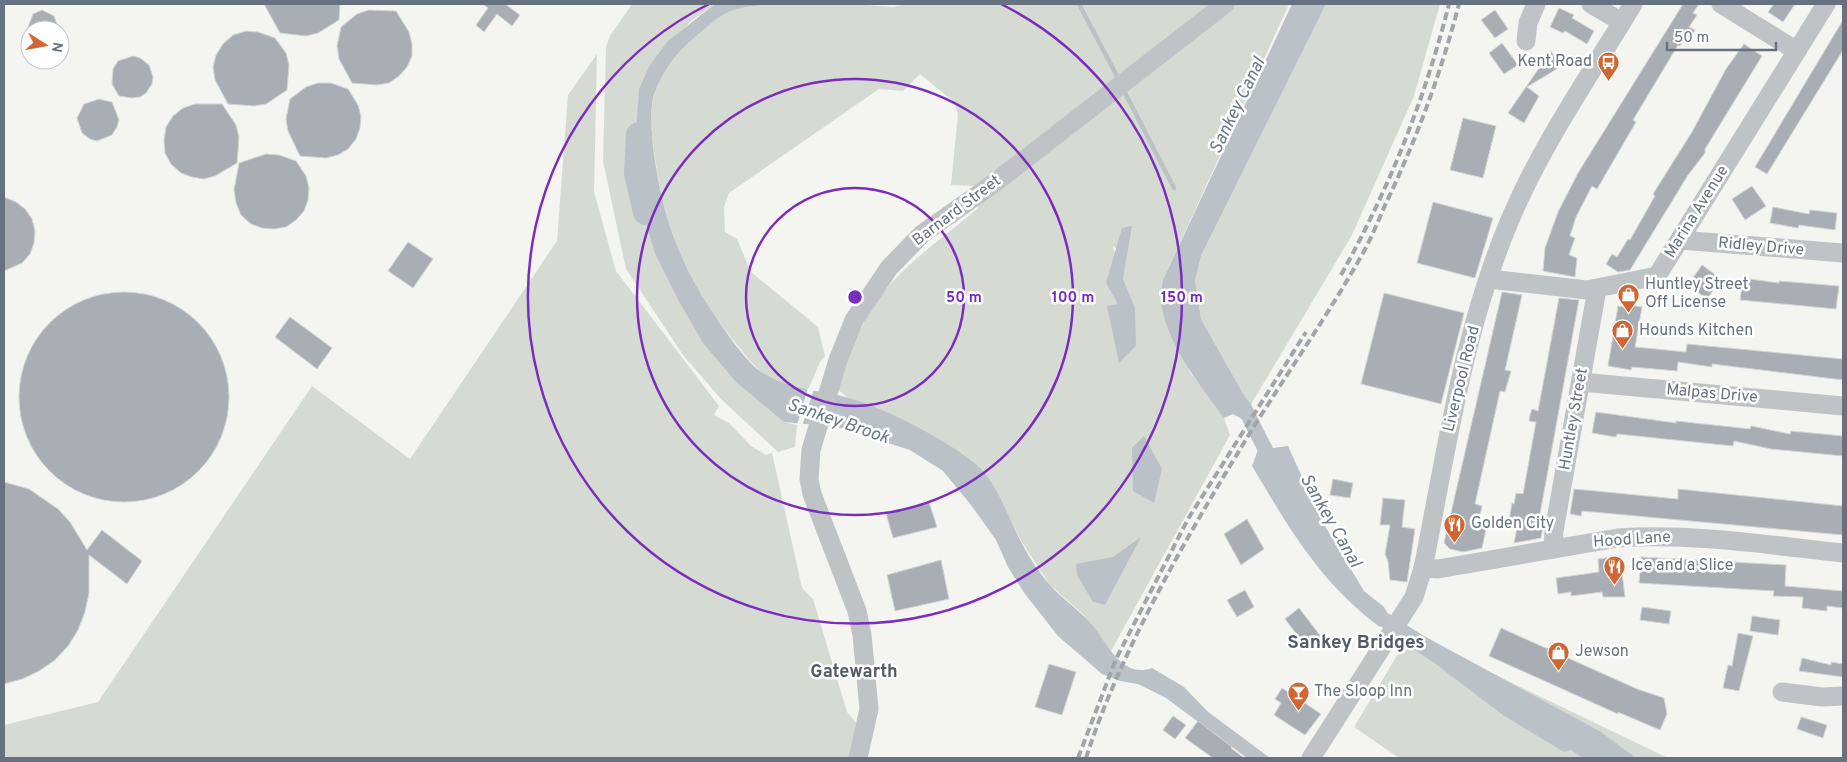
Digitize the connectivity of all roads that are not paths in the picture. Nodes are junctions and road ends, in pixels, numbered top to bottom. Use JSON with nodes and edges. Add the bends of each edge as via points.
{"nodes":[{"id":1,"x":1225,"y":4,"type":"edge"},
{"id":2,"x":1536,"y":4,"type":"edge"},
{"id":3,"x":1592,"y":4,"type":"edge"},
{"id":4,"x":1633,"y":4,"type":"edge"},
{"id":5,"x":1721,"y":4,"type":"edge"},
{"id":6,"x":1826,"y":4,"type":"edge"},
{"id":7,"x":1622,"y":22,"type":"junction"},
{"id":8,"x":1526,"y":41,"type":"dead end"},
{"id":9,"x":1797,"y":51,"type":"junction"},
{"id":10,"x":1680,"y":240,"type":"junction"},
{"id":11,"x":1843,"y":254,"type":"edge"},
{"id":12,"x":1488,"y":279,"type":"junction"},
{"id":13,"x":1597,"y":289,"type":"junction"},
{"id":14,"x":1581,"y":382,"type":"junction"},
{"id":15,"x":1843,"y":406,"type":"edge"},
{"id":16,"x":1553,"y":549,"type":"junction"},
{"id":17,"x":1843,"y":553,"type":"edge"},
{"id":18,"x":1423,"y":568,"type":"junction"},
{"id":19,"x":1782,"y":692,"type":"dead end"},
{"id":20,"x":1843,"y":696,"type":"edge"},
{"id":21,"x":858,"y":758,"type":"edge"},
{"id":22,"x":1311,"y":758,"type":"edge"}],
"edges":[{"from":1,"to":21,"type":"street","name":"Barnard Street","via":[[993,184],[922,234],[889,268],[859,312],[838,360],[811,450],[809,479],[857,612],[869,709]]},
{"from":2,"to":8,"type":"street","via":[[1528,23]]},
{"from":3,"to":7,"type":"street"},
{"from":4,"to":7,"type":"street","name":"Liverpool Road"},
{"from":5,"to":9,"type":"street"},
{"from":6,"to":9,"type":"street","name":"Marina Avenue"},
{"from":7,"to":12,"type":"street","name":"Liverpool Road","via":[[1543,152],[1506,228]]},
{"from":9,"to":10,"type":"street","name":"Marina Avenue"},
{"from":10,"to":11,"type":"street","name":"Ridley Drive"},
{"from":10,"to":13,"type":"street","name":"Marina Avenue","via":[[1657,276]]},
{"from":12,"to":13,"type":"street","name":"Marina Avenue"},
{"from":12,"to":18,"type":"street","name":"Liverpool Road","via":[[1452,414]]},
{"from":13,"to":14,"type":"street","name":"Huntley Street"},
{"from":14,"to":15,"type":"street","name":"Malpas Drive"},
{"from":14,"to":16,"type":"street","name":"Huntley Street"},
{"from":16,"to":17,"type":"street","name":"Hood Lane","via":[[1618,538],[1678,536]]},
{"from":16,"to":18,"type":"street","name":"Hood Lane","via":[[1438,569]]},
{"from":18,"to":22,"type":"street","name":"Liverpool Road","via":[[1414,597],[1396,628]]},
{"from":19,"to":20,"type":"street"}]}
